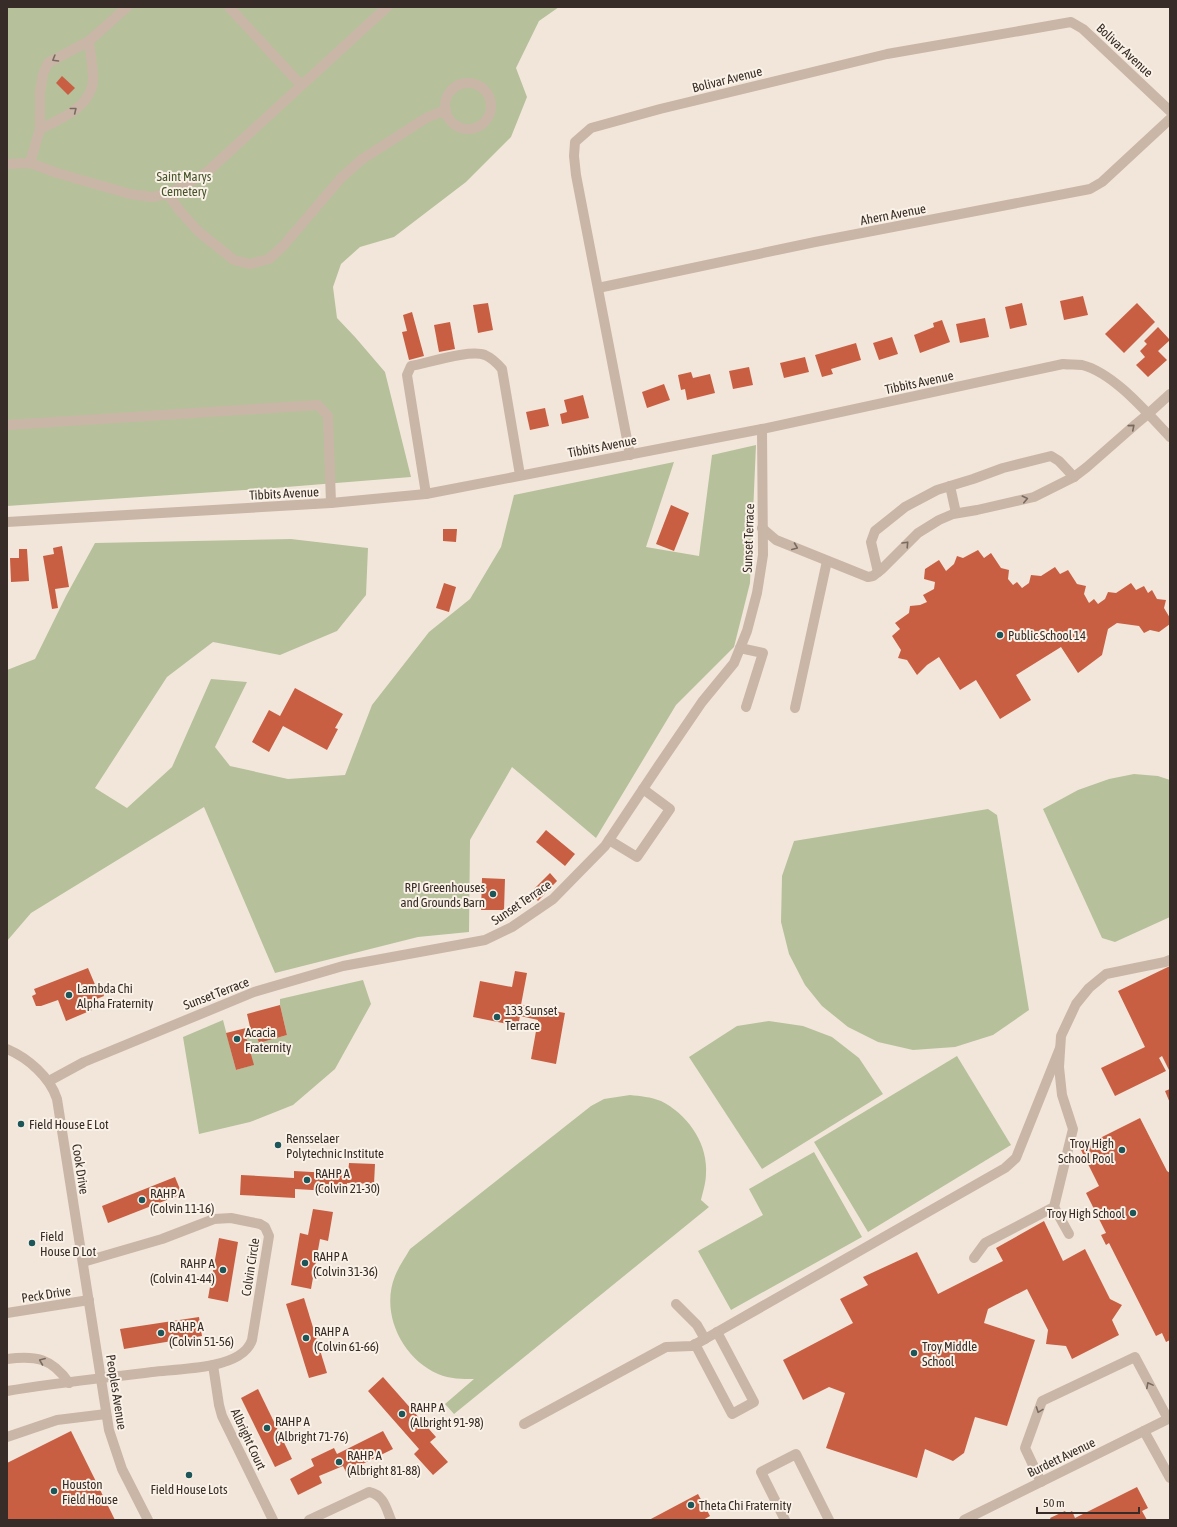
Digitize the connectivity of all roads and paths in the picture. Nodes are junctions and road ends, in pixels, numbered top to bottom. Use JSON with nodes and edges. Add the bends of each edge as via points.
{"nodes":[{"id":1,"x":127,"y":7,"type":"edge"},
{"id":2,"x":229,"y":7,"type":"edge"},
{"id":3,"x":387,"y":7,"type":"edge"},
{"id":4,"x":89,"y":41,"type":"junction"},
{"id":5,"x":301,"y":86,"type":"junction"},
{"id":6,"x":446,"y":110,"type":"junction"},
{"id":7,"x":1170,"y":111,"type":"edge"},
{"id":8,"x":1170,"y":119,"type":"edge"},
{"id":9,"x":40,"y":129,"type":"junction"},
{"id":10,"x":30,"y":163,"type":"junction"},
{"id":11,"x":7,"y":164,"type":"edge"},
{"id":12,"x":168,"y":194,"type":"junction"},
{"id":13,"x":598,"y":288,"type":"junction"},
{"id":14,"x":1170,"y":394,"type":"edge"},
{"id":15,"x":1148,"y":414,"type":"junction"},
{"id":16,"x":7,"y":424,"type":"edge"},
{"id":17,"x":762,"y":429,"type":"junction"},
{"id":18,"x":1170,"y":437,"type":"edge"},
{"id":19,"x":630,"y":455,"type":"junction"},
{"id":20,"x":520,"y":475,"type":"junction"},
{"id":21,"x":1074,"y":477,"type":"junction"},
{"id":22,"x":950,"y":486,"type":"junction"},
{"id":23,"x":426,"y":494,"type":"junction"},
{"id":24,"x":331,"y":503,"type":"junction"},
{"id":25,"x":956,"y":513,"type":"junction"},
{"id":26,"x":7,"y":522,"type":"edge"},
{"id":27,"x":762,"y":528,"type":"junction"},
{"id":28,"x":827,"y":561,"type":"junction"},
{"id":29,"x":878,"y":572,"type":"junction"},
{"id":30,"x":740,"y":648,"type":"junction"},
{"id":31,"x":746,"y":707,"type":"dead end"},
{"id":32,"x":795,"y":708,"type":"dead end"},
{"id":33,"x":643,"y":789,"type":"junction"},
{"id":34,"x":610,"y":840,"type":"junction"},
{"id":35,"x":1170,"y":960,"type":"edge"},
{"id":36,"x":1060,"y":1048,"type":"junction"},
{"id":37,"x":7,"y":1049,"type":"edge"},
{"id":38,"x":49,"y":1081,"type":"junction"},
{"id":39,"x":1054,"y":1207,"type":"junction"},
{"id":40,"x":1069,"y":1234,"type":"dead end"},
{"id":41,"x":974,"y":1258,"type":"dead end"},
{"id":42,"x":83,"y":1262,"type":"junction"},
{"id":43,"x":89,"y":1300,"type":"junction"},
{"id":44,"x":676,"y":1304,"type":"dead end"},
{"id":45,"x":7,"y":1313,"type":"edge"},
{"id":46,"x":717,"y":1332,"type":"junction"},
{"id":47,"x":705,"y":1339,"type":"junction"},
{"id":48,"x":695,"y":1344,"type":"junction"},
{"id":49,"x":7,"y":1359,"type":"edge"},
{"id":50,"x":213,"y":1365,"type":"junction"},
{"id":51,"x":101,"y":1379,"type":"junction"},
{"id":52,"x":69,"y":1383,"type":"junction"},
{"id":53,"x":7,"y":1391,"type":"edge"},
{"id":54,"x":106,"y":1414,"type":"junction"},
{"id":55,"x":1169,"y":1418,"type":"edge"},
{"id":56,"x":524,"y":1424,"type":"dead end"},
{"id":57,"x":1144,"y":1430,"type":"junction"},
{"id":58,"x":7,"y":1437,"type":"edge"},
{"id":59,"x":1170,"y":1478,"type":"edge"},
{"id":60,"x":1042,"y":1482,"type":"junction"},
{"id":61,"x":148,"y":1520,"type":"edge"},
{"id":62,"x":273,"y":1520,"type":"edge"},
{"id":63,"x":309,"y":1520,"type":"edge"},
{"id":64,"x":391,"y":1520,"type":"edge"},
{"id":65,"x":785,"y":1520,"type":"edge"},
{"id":66,"x":829,"y":1520,"type":"edge"},
{"id":67,"x":964,"y":1520,"type":"edge"}],
"edges":[{"from":1,"to":4,"type":"street"},
{"from":2,"to":5,"type":"street"},
{"from":3,"to":5,"type":"street"},
{"from":4,"to":9,"type":"street","one_way":true,"via":[[48,63],[40,92]]},
{"from":9,"to":4,"type":"street","one_way":true,"via":[[69,114],[88,98],[93,80]]},
{"from":5,"to":12,"type":"street","via":[[206,173]]},
{"from":6,"to":6,"type":"street","via":[[455,125],[472,129],[481,126],[488,119],[491,102],[482,87],[474,83],[464,83],[449,92]]},
{"from":6,"to":12,"type":"street","via":[[426,118],[361,160],[341,178],[269,259],[250,264],[234,260],[199,232]]},
{"from":7,"to":13,"type":"street","name":"Bolivar Avenue","via":[[1083,29],[1071,22],[887,54],[591,128],[575,142],[574,156]]},
{"from":8,"to":13,"type":"street","name":"Ahern Avenue","via":[[1102,182],[1090,189],[815,242]]},
{"from":9,"to":10,"type":"street"},
{"from":10,"to":11,"type":"street"},
{"from":10,"to":12,"type":"street","via":[[130,194],[152,197]]},
{"from":13,"to":19,"type":"street","name":"Bolivar Avenue"},
{"from":14,"to":15,"type":"street"},
{"from":15,"to":17,"type":"street","name":"Tibbits Avenue","via":[[1112,380],[1096,370],[1080,365],[1063,364]]},
{"from":15,"to":18,"type":"street","name":"Tibbits Avenue"},
{"from":21,"to":15,"type":"street","one_way":true},
{"from":16,"to":24,"type":"street","via":[[318,405],[328,416]]},
{"from":17,"to":19,"type":"street","name":"Tibbits Avenue"},
{"from":17,"to":27,"type":"street","name":"Sunset Terrace"},
{"from":19,"to":20,"type":"street","name":"Tibbits Avenue"},
{"from":20,"to":23,"type":"street","name":"Tibbits Avenue"},
{"from":20,"to":23,"type":"street","via":[[502,369],[484,355],[471,353],[411,366],[407,376]]},
{"from":21,"to":22,"type":"street","via":[[1051,456],[1003,468]]},
{"from":25,"to":21,"type":"street","one_way":true,"via":[[1034,497]]},
{"from":22,"to":25,"type":"street"},
{"from":22,"to":29,"type":"street","via":[[905,507],[875,531],[870,542]]},
{"from":23,"to":24,"type":"street","name":"Tibbits Avenue"},
{"from":24,"to":26,"type":"street","name":"Tibbits Avenue"},
{"from":29,"to":25,"type":"street","one_way":true,"via":[[918,532]]},
{"from":27,"to":28,"type":"street","one_way":true,"via":[[776,540]]},
{"from":27,"to":30,"type":"street","name":"Sunset Terrace","via":[[757,594]]},
{"from":28,"to":29,"type":"street","via":[[868,577]]},
{"from":28,"to":32,"type":"street"},
{"from":30,"to":31,"type":"street","via":[[763,653]]},
{"from":30,"to":33,"type":"street","name":"Sunset Terrace","via":[[734,662],[702,702]]},
{"from":33,"to":34,"type":"street","name":"Sunset Terrace"},
{"from":33,"to":34,"type":"street","via":[[670,809],[637,858]]},
{"from":34,"to":38,"type":"street","name":"Sunset Terrace","via":[[553,899],[485,940],[343,966],[254,992],[84,1062]]},
{"from":35,"to":36,"type":"street","via":[[1106,974],[1089,988],[1076,1004],[1061,1036]]},
{"from":36,"to":39,"type":"street","via":[[1062,1095],[1073,1128]]},
{"from":36,"to":46,"type":"street","via":[[1016,1158],[1005,1168]]},
{"from":37,"to":38,"type":"street","via":[[18,1054]]},
{"from":38,"to":42,"type":"street","name":"Cook Drive","via":[[57,1099]]},
{"from":39,"to":40,"type":"street"},
{"from":39,"to":41,"type":"street","via":[[985,1242]]},
{"from":42,"to":43,"type":"street","name":"Peoples Avenue"},
{"from":42,"to":50,"type":"street","name":"Colvin Circle","via":[[162,1239],[214,1219],[231,1218],[265,1227],[269,1236],[250,1345],[233,1358]]},
{"from":43,"to":45,"type":"street","name":"Peck Drive"},
{"from":43,"to":51,"type":"street","name":"Peoples Avenue"},
{"from":44,"to":47,"type":"street","via":[[697,1325]]},
{"from":46,"to":47,"type":"street"},
{"from":46,"to":48,"type":"street","via":[[754,1402],[732,1414]]},
{"from":47,"to":48,"type":"street"},
{"from":48,"to":56,"type":"street","via":[[666,1347]]},
{"from":52,"to":49,"type":"street","one_way":true,"via":[[55,1367],[40,1359],[24,1356]]},
{"from":50,"to":51,"type":"street","name":"Colvin Circle"},
{"from":50,"to":62,"type":"street","name":"Albright Court","via":[[222,1416]]},
{"from":51,"to":52,"type":"street","name":"Colvin Circle"},
{"from":51,"to":54,"type":"street","name":"Peoples Avenue"},
{"from":52,"to":53,"type":"street","name":"Colvin Circle"},
{"from":54,"to":58,"type":"street","via":[[57,1420]]},
{"from":54,"to":61,"type":"street","name":"Peoples Avenue","via":[[114,1448]]},
{"from":55,"to":57,"type":"street","name":"Burdett Avenue"},
{"from":55,"to":60,"type":"street","one_way":true,"via":[[1135,1357],[1042,1401],[1025,1448]]},
{"from":57,"to":59,"type":"street"},
{"from":57,"to":60,"type":"street","name":"Burdett Avenue"},
{"from":60,"to":67,"type":"street","name":"Burdett Avenue"},
{"from":63,"to":64,"type":"street","via":[[369,1492],[382,1498]]},
{"from":65,"to":66,"type":"street","via":[[761,1472],[796,1454]]}]}
